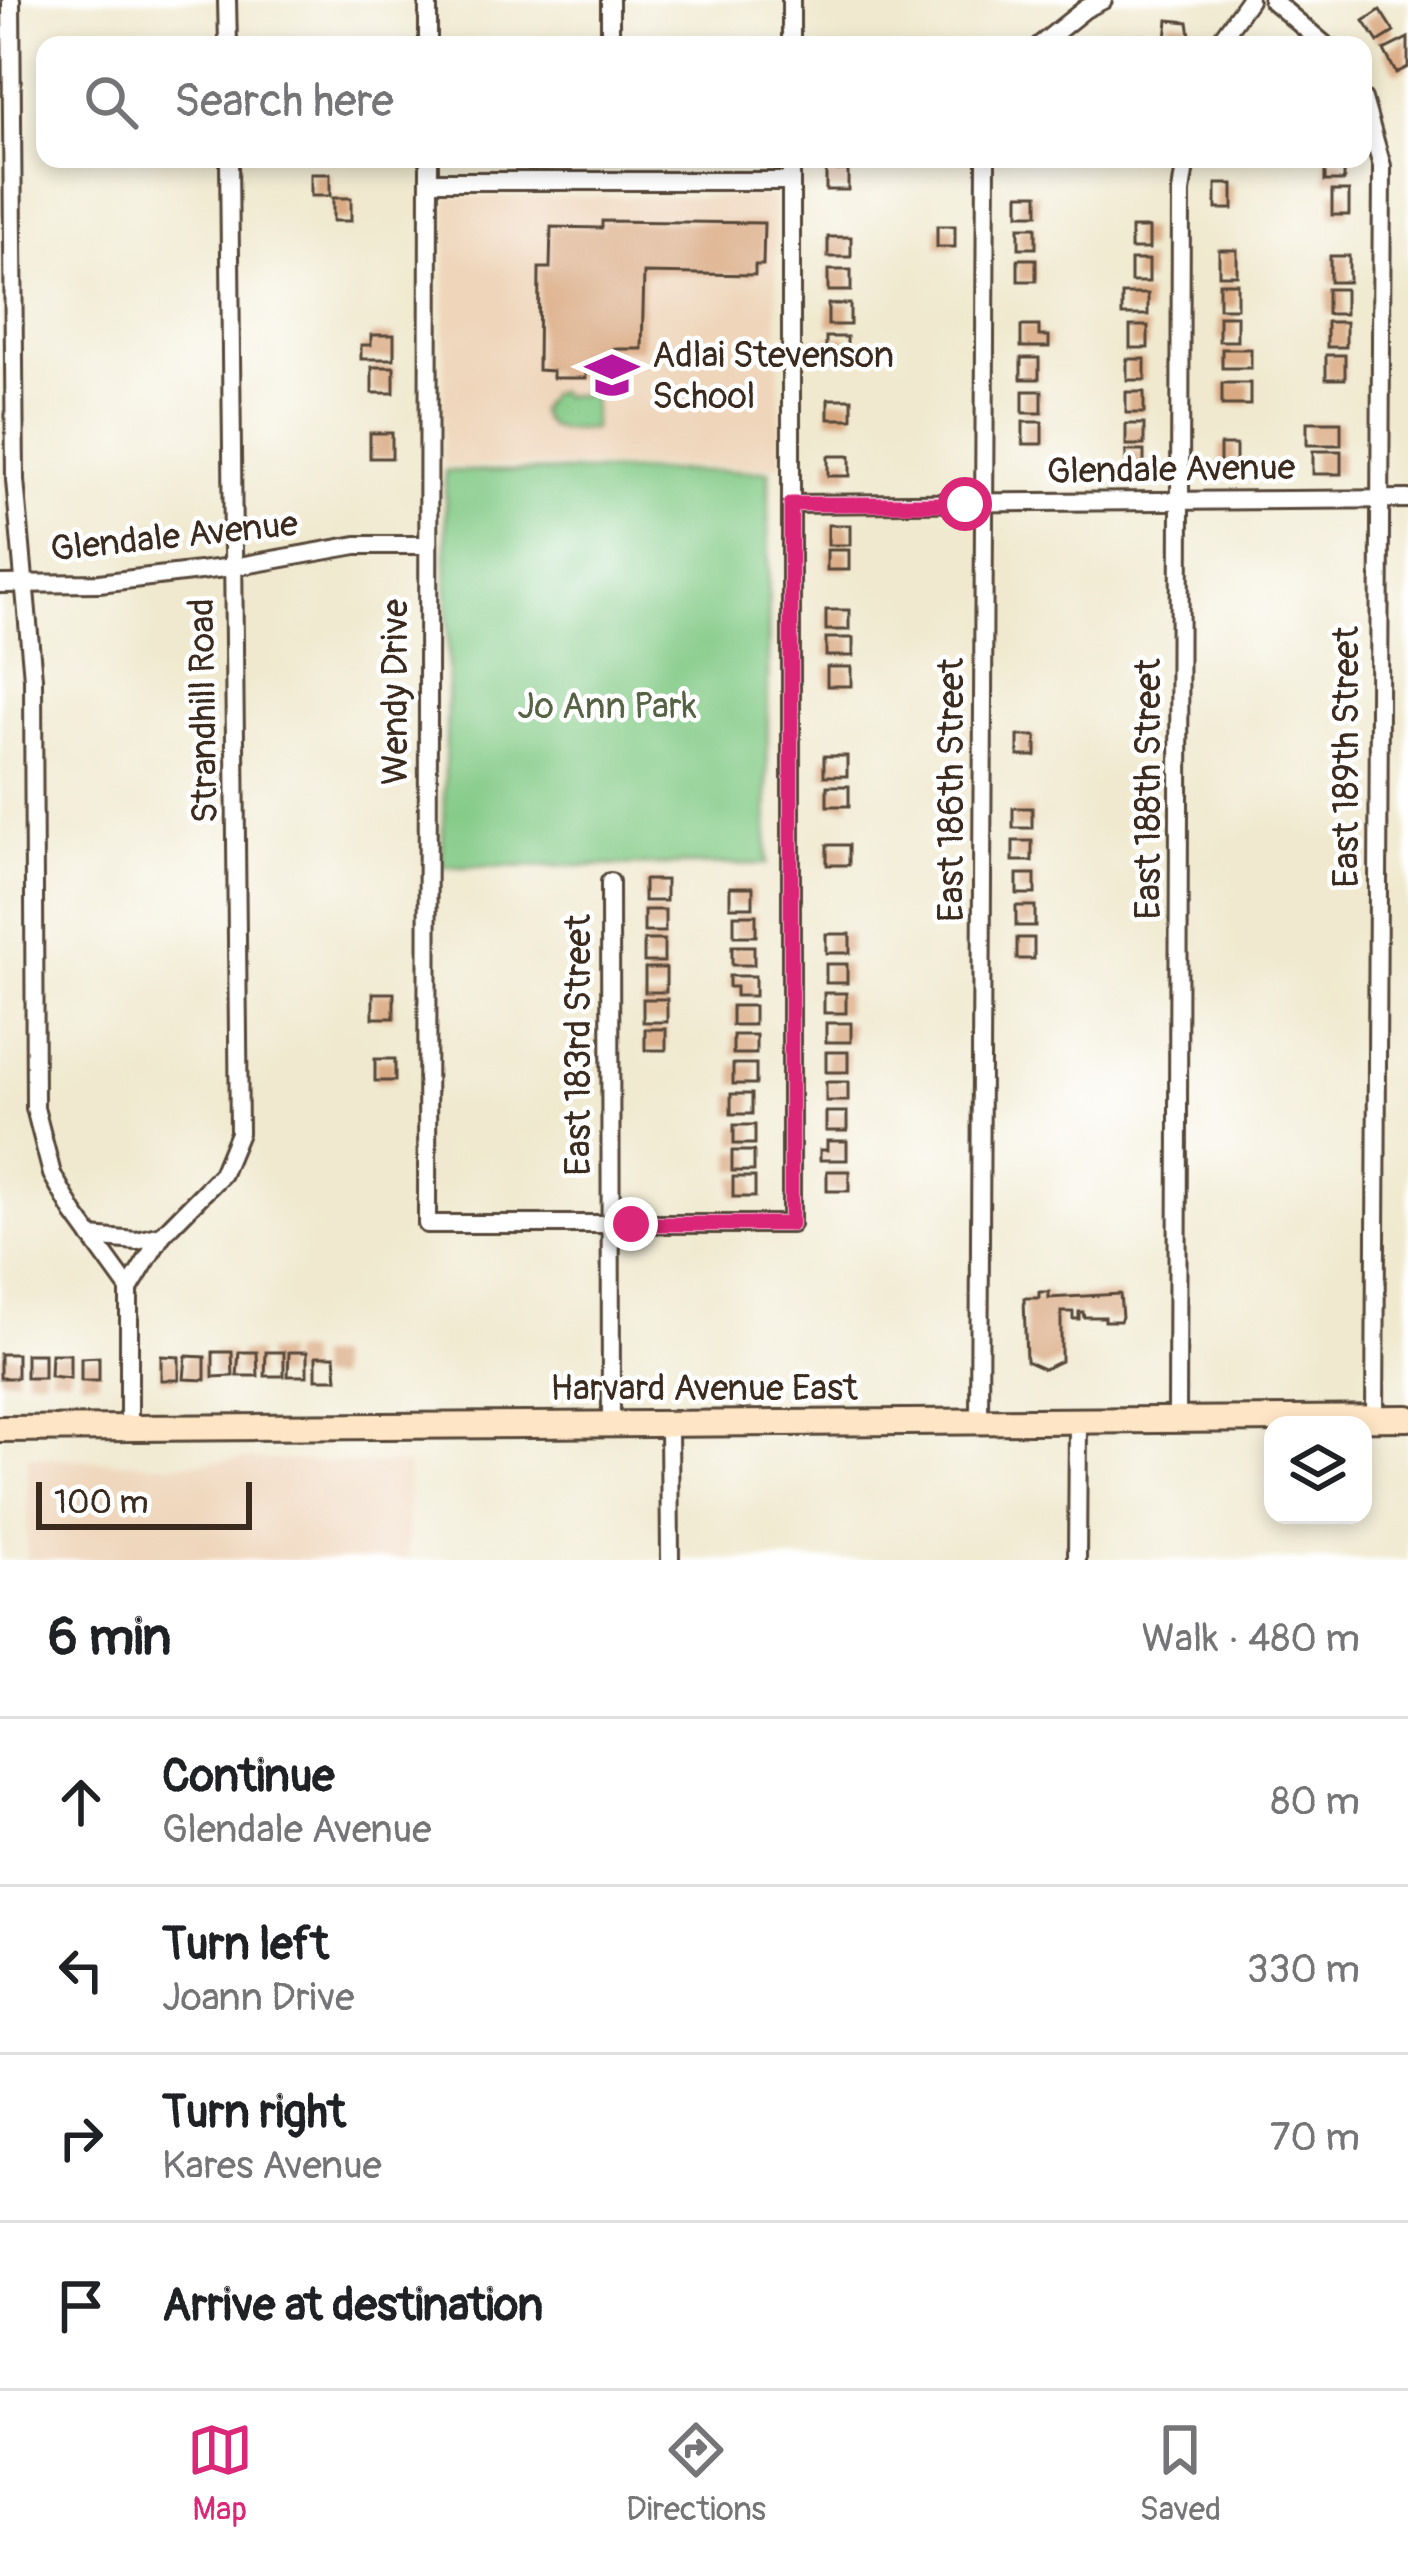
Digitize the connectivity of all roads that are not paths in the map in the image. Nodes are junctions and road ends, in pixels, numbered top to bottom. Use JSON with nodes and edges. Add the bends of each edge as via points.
{"nodes":[{"id":1,"x":11,"y":0,"type":"edge"},
{"id":2,"x":227,"y":0,"type":"edge"},
{"id":3,"x":428,"y":0,"type":"edge"},
{"id":4,"x":610,"y":0,"type":"edge"},
{"id":5,"x":790,"y":0,"type":"edge"},
{"id":6,"x":1103,"y":0,"type":"edge"},
{"id":7,"x":1249,"y":0,"type":"edge"},
{"id":8,"x":1272,"y":0,"type":"edge"},
{"id":9,"x":228,"y":36,"type":"edge"},
{"id":10,"x":428,"y":36,"type":"edge"},
{"id":11,"x":610,"y":36,"type":"edge"},
{"id":12,"x":790,"y":36,"type":"edge"},
{"id":13,"x":1051,"y":36,"type":"edge"},
{"id":14,"x":1223,"y":36,"type":"edge"},
{"id":15,"x":1314,"y":36,"type":"edge"},
{"id":16,"x":1372,"y":131,"type":"edge"},
{"id":17,"x":229,"y":168,"type":"edge"},
{"id":18,"x":429,"y":168,"type":"edge"},
{"id":19,"x":610,"y":168,"type":"edge"},
{"id":20,"x":790,"y":168,"type":"edge"},
{"id":21,"x":986,"y":168,"type":"edge"},
{"id":22,"x":1185,"y":168,"type":"edge"},
{"id":23,"x":429,"y":181,"type":"junction"},
{"id":24,"x":610,"y":181,"type":"junction"},
{"id":25,"x":790,"y":181,"type":"junction"},
{"id":26,"x":1182,"y":499,"type":"junction"},
{"id":27,"x":1379,"y":499,"type":"junction"},
{"id":28,"x":1408,"y":499,"type":"edge"},
{"id":29,"x":791,"y":504,"type":"junction"},
{"id":30,"x":984,"y":504,"type":"junction"},
{"id":31,"x":427,"y":545,"type":"junction"},
{"id":32,"x":233,"y":567,"type":"junction"},
{"id":33,"x":0,"y":584,"type":"edge"},
{"id":34,"x":22,"y":584,"type":"junction"},
{"id":35,"x":610,"y":882,"type":"dead end"},
{"id":36,"x":611,"y":1224,"type":"junction"},
{"id":37,"x":162,"y":1235,"type":"junction"},
{"id":38,"x":91,"y":1237,"type":"junction"},
{"id":39,"x":128,"y":1289,"type":"junction"},
{"id":40,"x":1408,"y":1418,"type":"edge"},
{"id":41,"x":1375,"y":1419,"type":"junction"},
{"id":42,"x":1177,"y":1420,"type":"junction"},
{"id":43,"x":979,"y":1422,"type":"junction"},
{"id":44,"x":1078,"y":1422,"type":"junction"},
{"id":45,"x":610,"y":1424,"type":"junction"},
{"id":46,"x":669,"y":1424,"type":"junction"},
{"id":47,"x":129,"y":1428,"type":"junction"},
{"id":48,"x":0,"y":1429,"type":"edge"},
{"id":49,"x":670,"y":1560,"type":"edge"},
{"id":50,"x":1077,"y":1560,"type":"edge"}],
"edges":[{"from":1,"to":34,"type":"street"},
{"from":2,"to":9,"type":"street"},
{"from":3,"to":10,"type":"street"},
{"from":4,"to":11,"type":"street"},
{"from":5,"to":12,"type":"street"},
{"from":6,"to":13,"type":"street"},
{"from":7,"to":14,"type":"street"},
{"from":8,"to":15,"type":"street"},
{"from":16,"to":27,"type":"street","name":"East 189th Street","via":[[1382,166]]},
{"from":17,"to":32,"type":"street","name":"Strandhill Road"},
{"from":18,"to":23,"type":"street","name":"Wendy Drive"},
{"from":19,"to":24,"type":"street"},
{"from":20,"to":25,"type":"street"},
{"from":21,"to":30,"type":"street","name":"East 186th Street"},
{"from":22,"to":26,"type":"street","name":"East 188th Street"},
{"from":23,"to":24,"type":"street"},
{"from":23,"to":31,"type":"street","name":"Wendy Drive"},
{"from":24,"to":25,"type":"street"},
{"from":25,"to":29,"type":"street"},
{"from":26,"to":27,"type":"street","name":"Glendale Avenue"},
{"from":26,"to":30,"type":"street","name":"Glendale Avenue"},
{"from":26,"to":42,"type":"street","name":"East 188th Street"},
{"from":27,"to":28,"type":"street","name":"Glendale Avenue"},
{"from":27,"to":41,"type":"street","name":"East 189th Street"},
{"from":29,"to":30,"type":"street","name":"Glendale Avenue"},
{"from":29,"to":36,"type":"street","via":[[791,1224]]},
{"from":30,"to":43,"type":"street","name":"East 186th Street"},
{"from":31,"to":32,"type":"street","name":"Glendale Avenue","via":[[356,545]]},
{"from":31,"to":36,"type":"street","name":"Wendy Drive","via":[[427,1224]]},
{"from":32,"to":34,"type":"street","name":"Glendale Avenue"},
{"from":32,"to":37,"type":"street","name":"Strandhill Road","via":[[238,1132],[222,1174]]},
{"from":33,"to":34,"type":"street","name":"Glendale Avenue"},
{"from":34,"to":38,"type":"street","via":[[33,678],[35,1108],[52,1174]]},
{"from":35,"to":36,"type":"street","name":"East 183rd Street"},
{"from":36,"to":45,"type":"street","name":"East 183rd Street"},
{"from":37,"to":38,"type":"street"},
{"from":37,"to":39,"type":"street","name":"Strandhill Road"},
{"from":38,"to":39,"type":"street"},
{"from":39,"to":47,"type":"street"},
{"from":40,"to":41,"type":"main road","name":"Harvard Avenue East"},
{"from":41,"to":42,"type":"main road","name":"Harvard Avenue East"},
{"from":42,"to":44,"type":"main road","name":"Harvard Avenue East"},
{"from":43,"to":44,"type":"main road","name":"Harvard Avenue East"},
{"from":43,"to":46,"type":"main road","name":"Harvard Avenue East"},
{"from":44,"to":50,"type":"street"},
{"from":45,"to":46,"type":"main road","name":"Harvard Avenue East"},
{"from":45,"to":47,"type":"main road","name":"Harvard Avenue East"},
{"from":46,"to":49,"type":"street"},
{"from":47,"to":48,"type":"main road","name":"Harvard Avenue East"}]}
